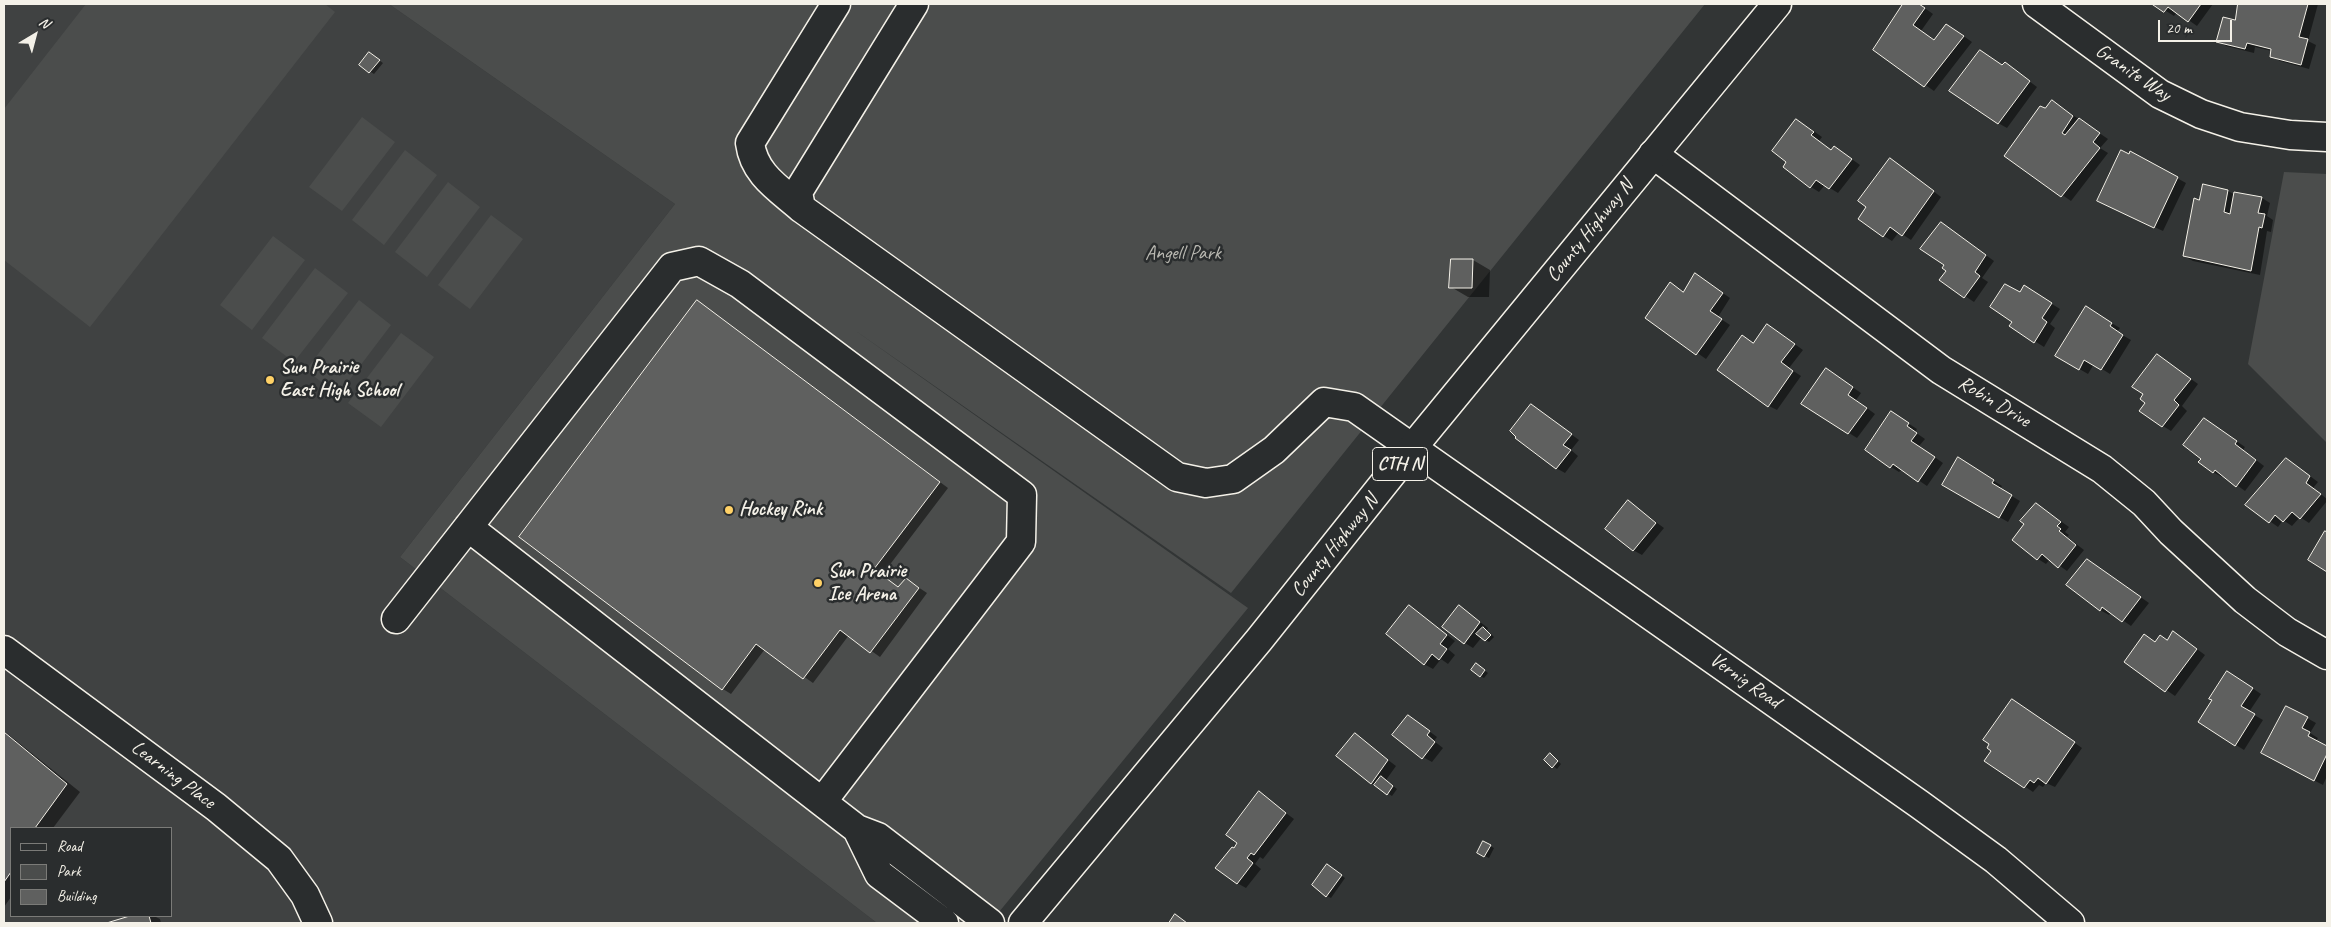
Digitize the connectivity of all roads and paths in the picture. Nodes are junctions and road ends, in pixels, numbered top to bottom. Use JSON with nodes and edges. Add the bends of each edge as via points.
{"nodes":[{"id":1,"x":836,"y":4,"type":"edge"},
{"id":2,"x":914,"y":4,"type":"edge"},
{"id":3,"x":1777,"y":4,"type":"edge"},
{"id":4,"x":2037,"y":4,"type":"edge"},
{"id":5,"x":2327,"y":137,"type":"edge"},
{"id":6,"x":1653,"y":154,"type":"junction"},
{"id":7,"x":800,"y":208,"type":"junction"},
{"id":8,"x":1414,"y":447,"type":"junction"},
{"id":9,"x":468,"y":527,"type":"junction"},
{"id":10,"x":396,"y":619,"type":"dead end"},
{"id":11,"x":4,"y":650,"type":"edge"},
{"id":12,"x":2327,"y":655,"type":"edge"},
{"id":13,"x":822,"y":802,"type":"junction"},
{"id":14,"x":857,"y":829,"type":"junction"},
{"id":15,"x":318,"y":923,"type":"edge"},
{"id":16,"x":944,"y":923,"type":"edge"},
{"id":17,"x":990,"y":923,"type":"edge"},
{"id":18,"x":1023,"y":923,"type":"edge"},
{"id":19,"x":2070,"y":923,"type":"edge"}],
"edges":[{"from":1,"to":7,"type":"street","via":[[750,143],[752,158],[765,176]]},
{"from":2,"to":7,"type":"street","via":[[798,192]]},
{"from":3,"to":6,"type":"street","name":"County Highway N","number":"CTH N"},
{"from":4,"to":5,"type":"street","name":"Granite Way","via":[[2160,94],[2201,114],[2240,127]]},
{"from":6,"to":8,"type":"street","name":"County Highway N","number":"CTH N"},
{"from":6,"to":12,"type":"street","name":"Robin Drive","via":[[1941,370],[2102,469],[2144,503],[2245,600],[2287,632]]},
{"from":7,"to":8,"type":"street","name":"Vernig Road","via":[[1177,477],[1206,483],[1233,479],[1274,450],[1324,402],[1354,407]]},
{"from":8,"to":18,"type":"street","name":"County Highway N","number":"CTH N"},
{"from":8,"to":19,"type":"street","name":"Vernig Road","via":[[1919,804],[1996,860]]},
{"from":9,"to":10,"type":"street"},
{"from":9,"to":13,"type":"street"},
{"from":9,"to":13,"type":"street","via":[[672,268],[699,262],[740,284],[1022,495],[1021,542]]},
{"from":11,"to":15,"type":"street","name":"Learning Place","via":[[216,807],[279,859],[305,895]]},
{"from":13,"to":14,"type":"street"},
{"from":14,"to":16,"type":"street","via":[[878,874]]},
{"from":14,"to":17,"type":"street","via":[[878,837]]}]}
